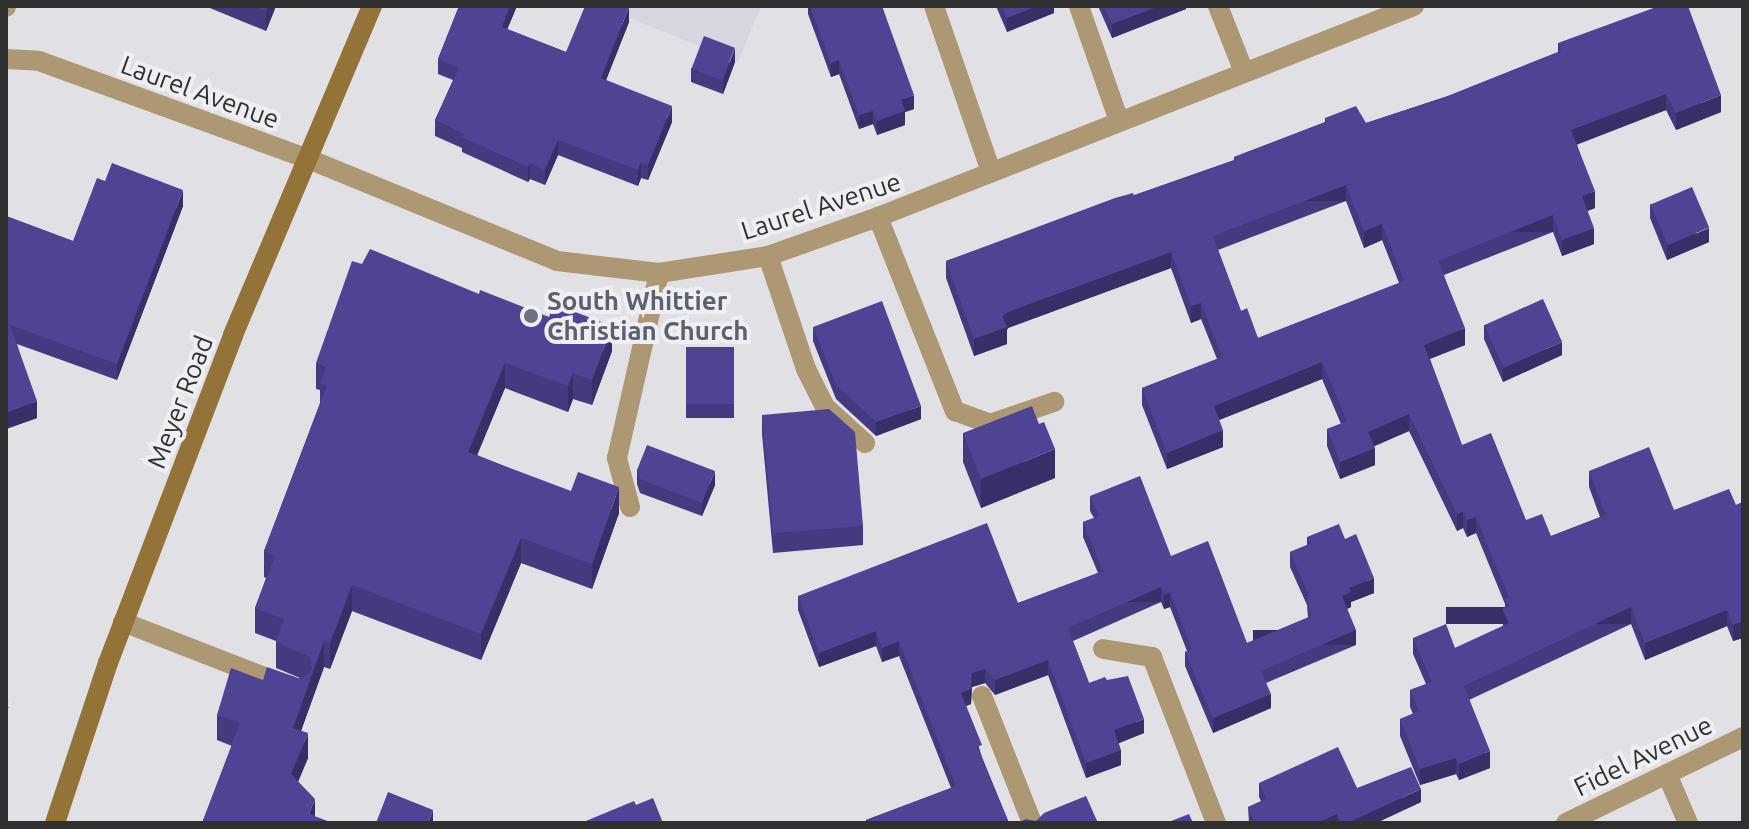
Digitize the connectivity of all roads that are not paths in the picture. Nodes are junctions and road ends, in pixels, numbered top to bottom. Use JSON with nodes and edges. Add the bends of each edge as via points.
{"nodes":[{"id":1,"x":372,"y":6,"type":"edge"},
{"id":2,"x":934,"y":6,"type":"edge"},
{"id":3,"x":1079,"y":6,"type":"edge"},
{"id":4,"x":1218,"y":6,"type":"edge"},
{"id":5,"x":1414,"y":6,"type":"edge"},
{"id":6,"x":6,"y":59,"type":"edge"},
{"id":7,"x":1244,"y":72,"type":"junction"},
{"id":8,"x":1119,"y":121,"type":"junction"},
{"id":9,"x":306,"y":158,"type":"junction"},
{"id":10,"x":991,"y":172,"type":"junction"},
{"id":11,"x":878,"y":217,"type":"junction"},
{"id":12,"x":768,"y":256,"type":"junction"},
{"id":13,"x":659,"y":273,"type":"junction"},
{"id":14,"x":1054,"y":402,"type":"dead end"},
{"id":15,"x":865,"y":443,"type":"dead end"},
{"id":16,"x":630,"y":507,"type":"dead end"},
{"id":17,"x":123,"y":622,"type":"junction"},
{"id":18,"x":1103,"y":649,"type":"dead end"},
{"id":19,"x":300,"y":691,"type":"edge"},
{"id":20,"x":982,"y":696,"type":"dead end"},
{"id":21,"x":1743,"y":737,"type":"edge"},
{"id":22,"x":1667,"y":774,"type":"junction"},
{"id":23,"x":55,"y":823,"type":"edge"},
{"id":24,"x":1032,"y":823,"type":"edge"},
{"id":25,"x":1216,"y":823,"type":"edge"},
{"id":26,"x":1566,"y":823,"type":"edge"},
{"id":27,"x":1688,"y":823,"type":"edge"}],
"edges":[{"from":1,"to":9,"type":"main road","name":"Meyer Road"},
{"from":2,"to":10,"type":"street"},
{"from":3,"to":8,"type":"street"},
{"from":4,"to":7,"type":"street"},
{"from":5,"to":7,"type":"street","name":"Laurel Avenue"},
{"from":6,"to":9,"type":"street","name":"Laurel Avenue","via":[[39,61]]},
{"from":7,"to":8,"type":"street","name":"Laurel Avenue"},
{"from":8,"to":10,"type":"street","name":"Laurel Avenue"},
{"from":9,"to":13,"type":"street","name":"Laurel Avenue","via":[[557,261]]},
{"from":9,"to":17,"type":"main road","name":"Meyer Road"},
{"from":10,"to":11,"type":"street","name":"Laurel Avenue"},
{"from":11,"to":12,"type":"street","name":"Laurel Avenue"},
{"from":11,"to":14,"type":"street","via":[[955,411],[990,424]]},
{"from":12,"to":13,"type":"street","name":"Laurel Avenue"},
{"from":12,"to":15,"type":"street","via":[[806,369],[825,407]]},
{"from":13,"to":16,"type":"street","via":[[617,458]]},
{"from":17,"to":19,"type":"street"},
{"from":17,"to":23,"type":"main road","name":"Meyer Road"},
{"from":18,"to":25,"type":"street","via":[[1152,657]]},
{"from":20,"to":24,"type":"street"},
{"from":21,"to":22,"type":"street","name":"Fidel Avenue"},
{"from":22,"to":26,"type":"street","name":"Fidel Avenue"},
{"from":22,"to":27,"type":"street"}]}
